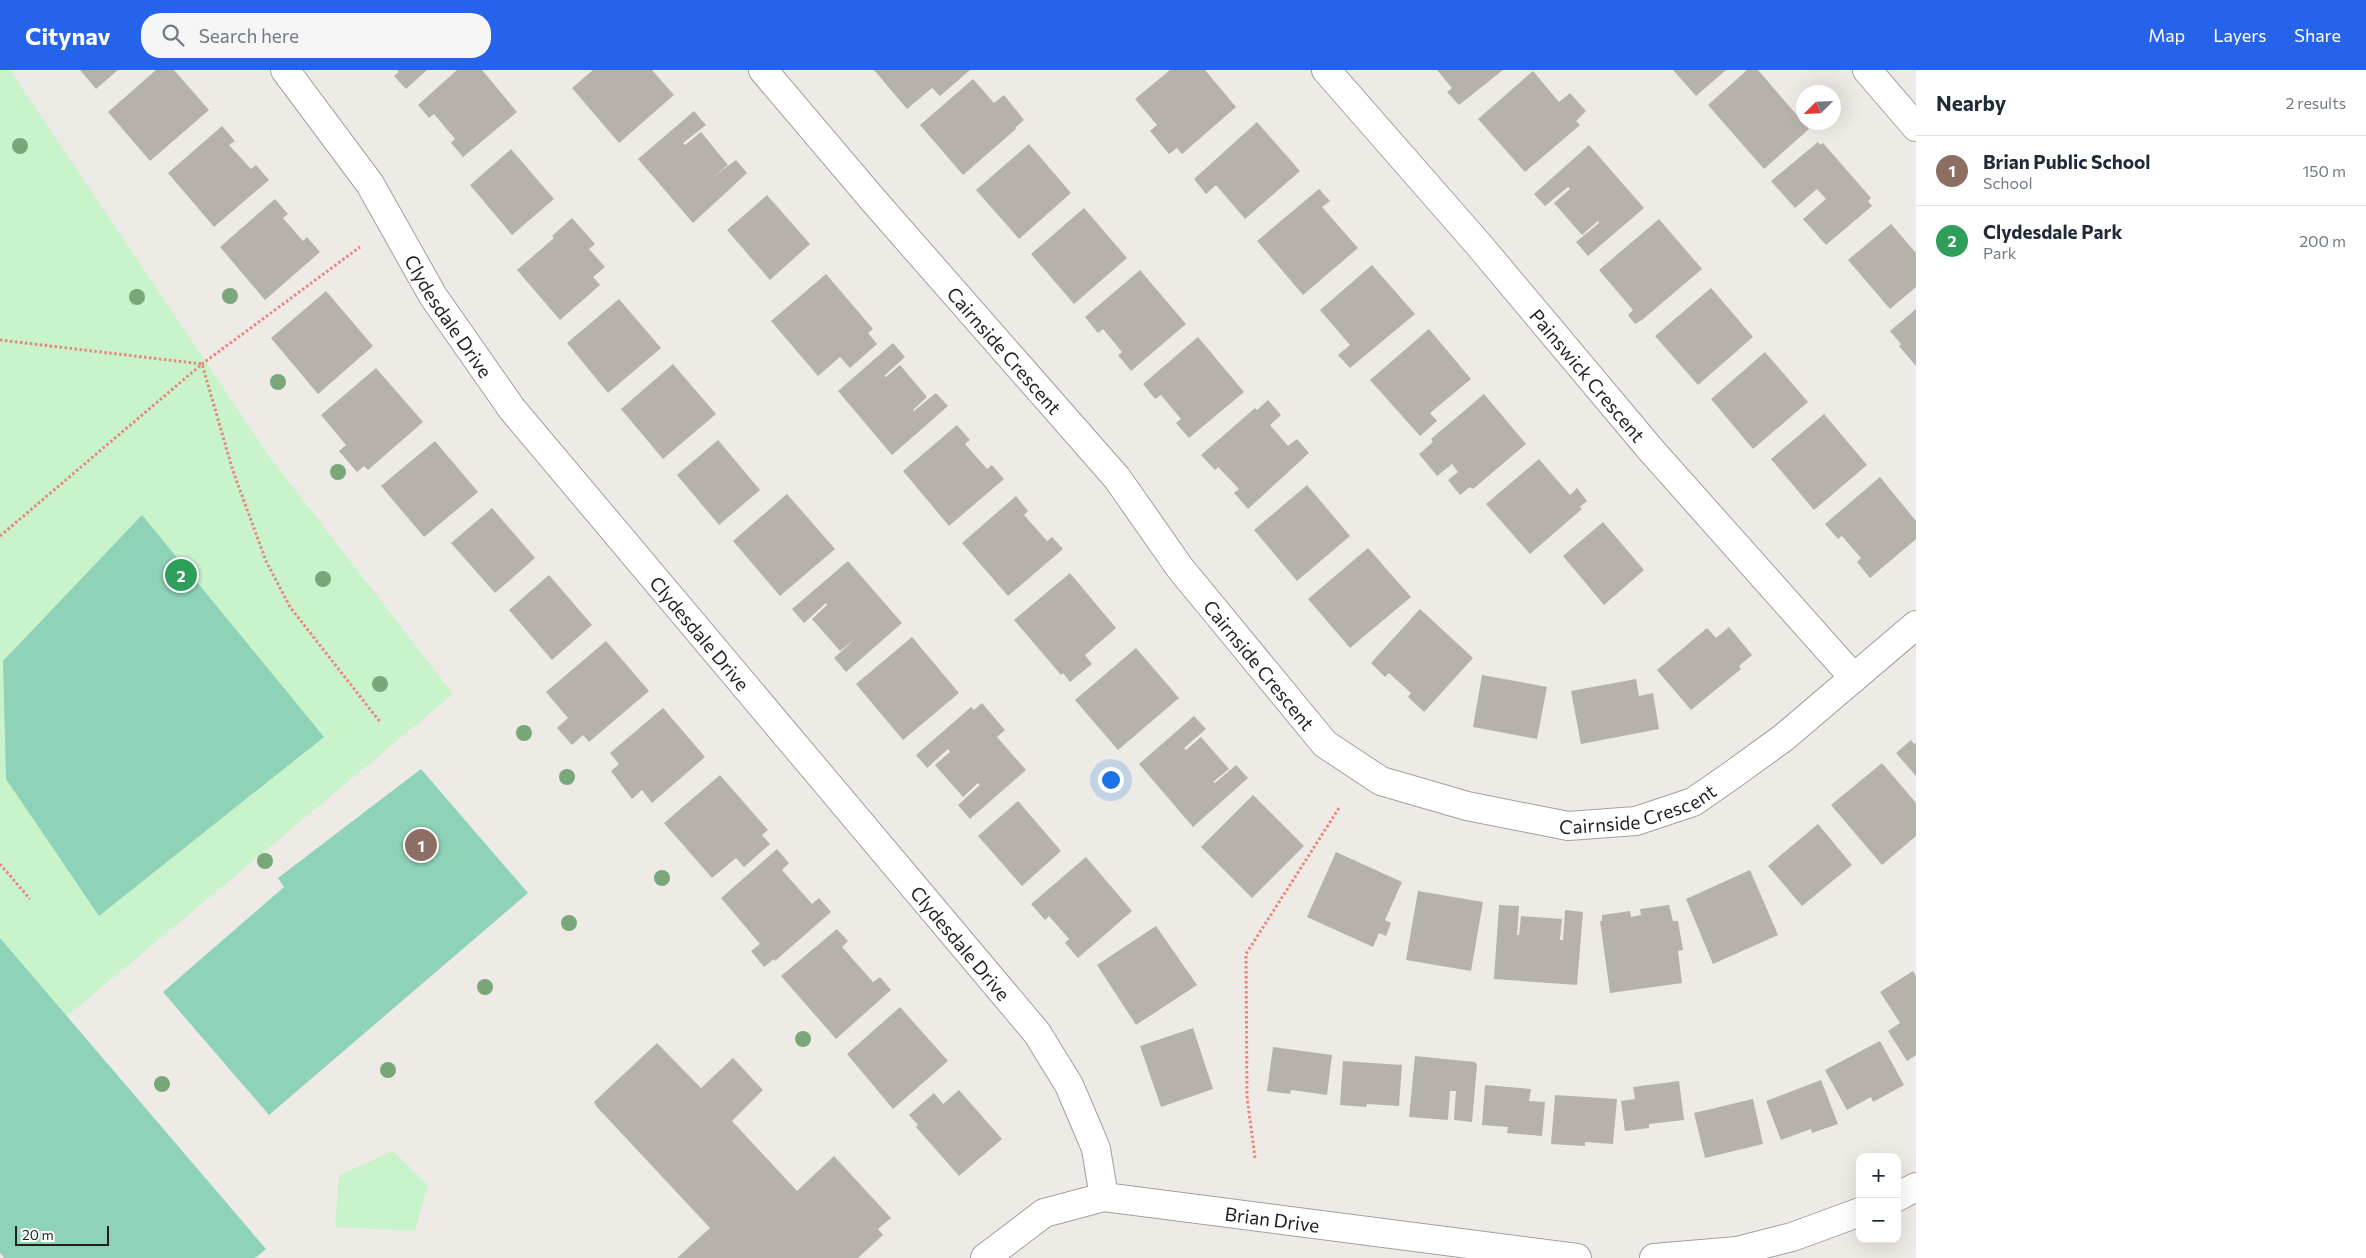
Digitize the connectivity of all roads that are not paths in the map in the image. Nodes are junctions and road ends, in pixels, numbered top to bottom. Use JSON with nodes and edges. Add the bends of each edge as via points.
{"nodes":[{"id":1,"x":285,"y":70,"type":"edge"},
{"id":2,"x":763,"y":70,"type":"edge"},
{"id":3,"x":1326,"y":70,"type":"edge"},
{"id":4,"x":1867,"y":70,"type":"edge"},
{"id":5,"x":1916,"y":127,"type":"edge"},
{"id":6,"x":1916,"y":625,"type":"edge"},
{"id":7,"x":1854,"y":678,"type":"junction"},
{"id":8,"x":1916,"y":1187,"type":"edge"},
{"id":9,"x":1901,"y":1195,"type":"edge"},
{"id":10,"x":1104,"y":1197,"type":"junction"},
{"id":11,"x":1856,"y":1214,"type":"edge"},
{"id":12,"x":1414,"y":1247,"type":"edge"},
{"id":13,"x":1794,"y":1248,"type":"edge"},
{"id":14,"x":985,"y":1258,"type":"edge"},
{"id":15,"x":1577,"y":1258,"type":"edge"},
{"id":16,"x":1654,"y":1258,"type":"edge"}],
"edges":[{"from":1,"to":10,"type":"street","name":"Clydesdale Drive","via":[[370,184],[433,296],[512,409],[1037,1033],[1069,1085],[1092,1139]]},
{"from":2,"to":7,"type":"street","name":"Cairnside Crescent","via":[[1117,478],[1180,568],[1325,744],[1381,781],[1468,806],[1568,826],[1636,821],[1693,802],[1783,738]]},
{"from":3,"to":7,"type":"street","name":"Painswick Crescent","via":[[1479,245],[1651,450]]},
{"from":4,"to":5,"type":"street"},
{"from":6,"to":7,"type":"street","name":"Cairnside Crescent"},
{"from":8,"to":9,"type":"street"},
{"from":10,"to":12,"type":"street","name":"Brian Drive"},
{"from":10,"to":14,"type":"street","name":"Brian Drive","via":[[1044,1213]]},
{"from":11,"to":13,"type":"street"},
{"from":12,"to":15,"type":"street","name":"Brian Drive"},
{"from":13,"to":16,"type":"street"}]}
